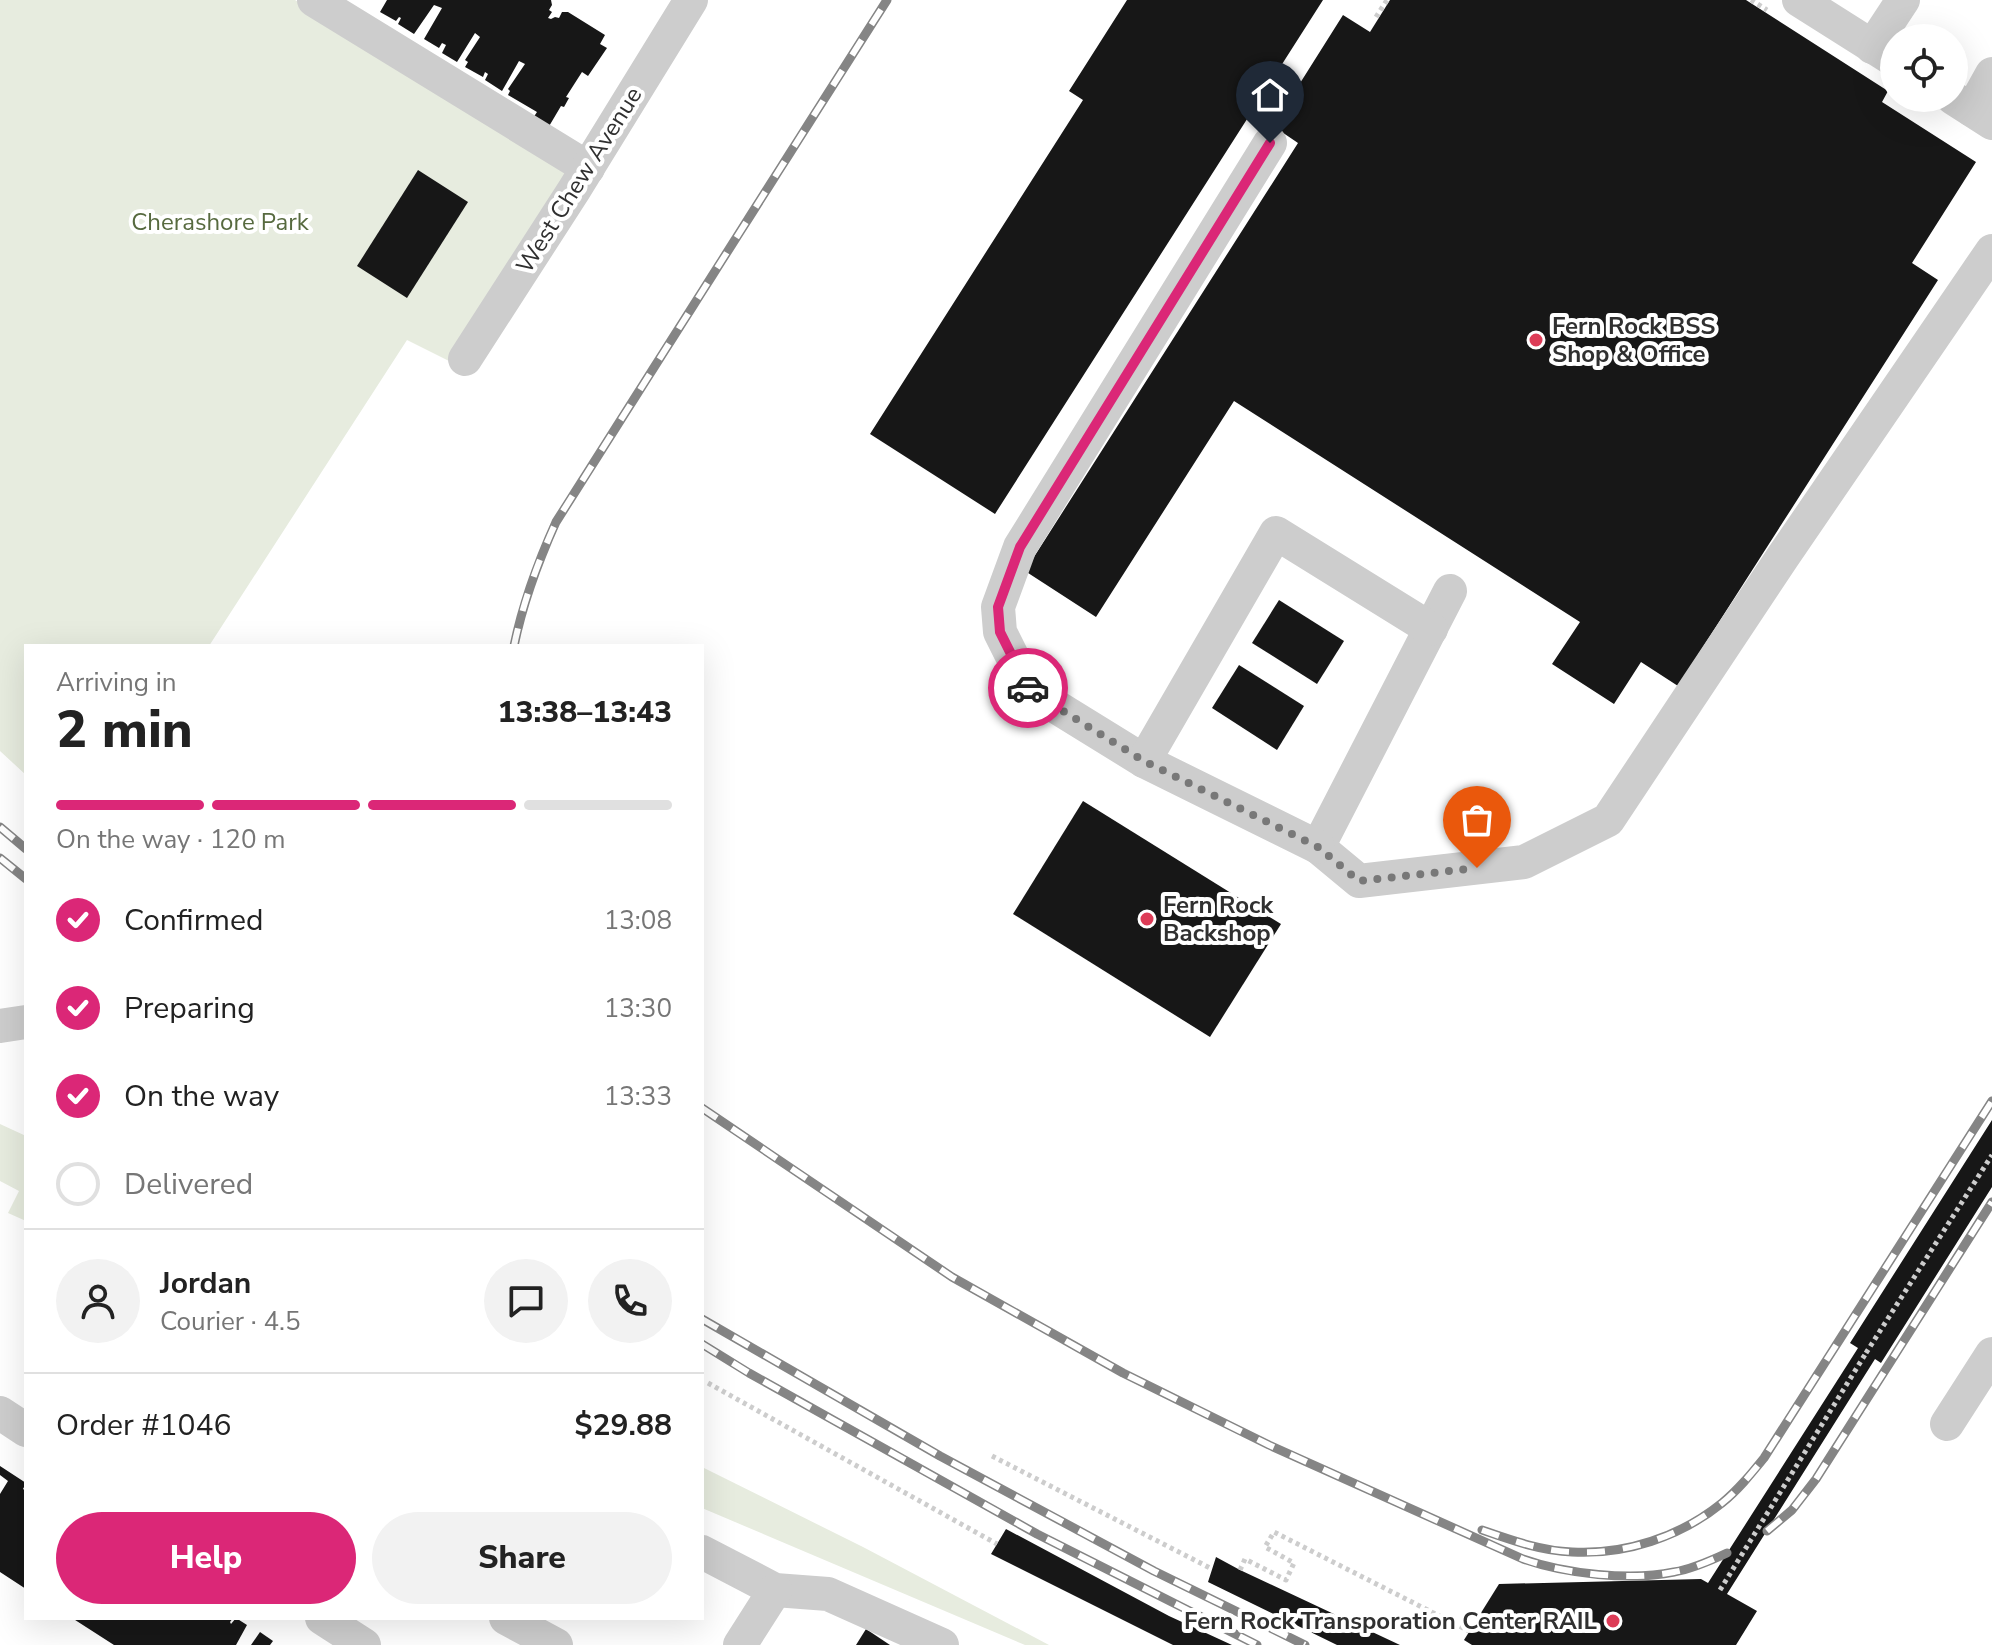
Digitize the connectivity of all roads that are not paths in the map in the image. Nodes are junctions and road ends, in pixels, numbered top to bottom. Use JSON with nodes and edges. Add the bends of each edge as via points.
{"nodes":[{"id":1,"x":314,"y":0,"type":"edge"},
{"id":2,"x":1903,"y":0,"type":"edge"},
{"id":3,"x":1807,"y":2,"type":"edge"},
{"id":4,"x":682,"y":3,"type":"edge"},
{"id":5,"x":1894,"y":24,"type":"edge"},
{"id":6,"x":1880,"y":52,"type":"edge"},
{"id":7,"x":1992,"y":74,"type":"edge"},
{"id":8,"x":1972,"y":110,"type":"edge"},
{"id":9,"x":1270,"y":143,"type":"dead end"},
{"id":10,"x":588,"y":168,"type":"junction"},
{"id":11,"x":1992,"y":251,"type":"edge"},
{"id":12,"x":465,"y":359,"type":"dead end"},
{"id":13,"x":1450,"y":591,"type":"dead end"},
{"id":14,"x":1431,"y":629,"type":"junction"},
{"id":15,"x":1144,"y":761,"type":"junction"},
{"id":16,"x":1318,"y":847,"type":"junction"},
{"id":17,"x":24,"y":1022,"type":"edge"},
{"id":18,"x":0,"y":1026,"type":"edge"},
{"id":19,"x":1992,"y":1354,"type":"edge"},
{"id":20,"x":0,"y":1413,"type":"edge"},
{"id":21,"x":1947,"y":1424,"type":"dead end"},
{"id":22,"x":24,"y":1429,"type":"edge"},
{"id":23,"x":704,"y":1553,"type":"edge"},
{"id":24,"x":775,"y":1590,"type":"junction"},
{"id":25,"x":325,"y":1620,"type":"edge"},
{"id":26,"x":510,"y":1620,"type":"edge"},
{"id":27,"x":364,"y":1645,"type":"edge"},
{"id":28,"x":556,"y":1645,"type":"edge"},
{"id":29,"x":740,"y":1645,"type":"edge"},
{"id":30,"x":942,"y":1645,"type":"edge"}],
"edges":[{"from":1,"to":10,"type":"street"},
{"from":2,"to":5,"type":"street"},
{"from":3,"to":6,"type":"street"},
{"from":4,"to":10,"type":"street","name":"West Chew Avenue"},
{"from":7,"to":8,"type":"street"},
{"from":9,"to":15,"type":"street","via":[[1020,547],[998,607],[1000,632],[1029,690]]},
{"from":10,"to":12,"type":"street","name":"West Chew Avenue"},
{"from":11,"to":16,"type":"street","via":[[1608,820],[1524,862],[1359,881]]},
{"from":13,"to":14,"type":"street"},
{"from":14,"to":15,"type":"street","via":[[1276,533]]},
{"from":14,"to":16,"type":"street"},
{"from":15,"to":16,"type":"street"},
{"from":17,"to":18,"type":"street"},
{"from":19,"to":21,"type":"street"},
{"from":20,"to":22,"type":"street"},
{"from":23,"to":24,"type":"street"},
{"from":24,"to":29,"type":"street"},
{"from":24,"to":30,"type":"street","via":[[828,1594]]},
{"from":25,"to":27,"type":"street"},
{"from":26,"to":28,"type":"street"}]}
